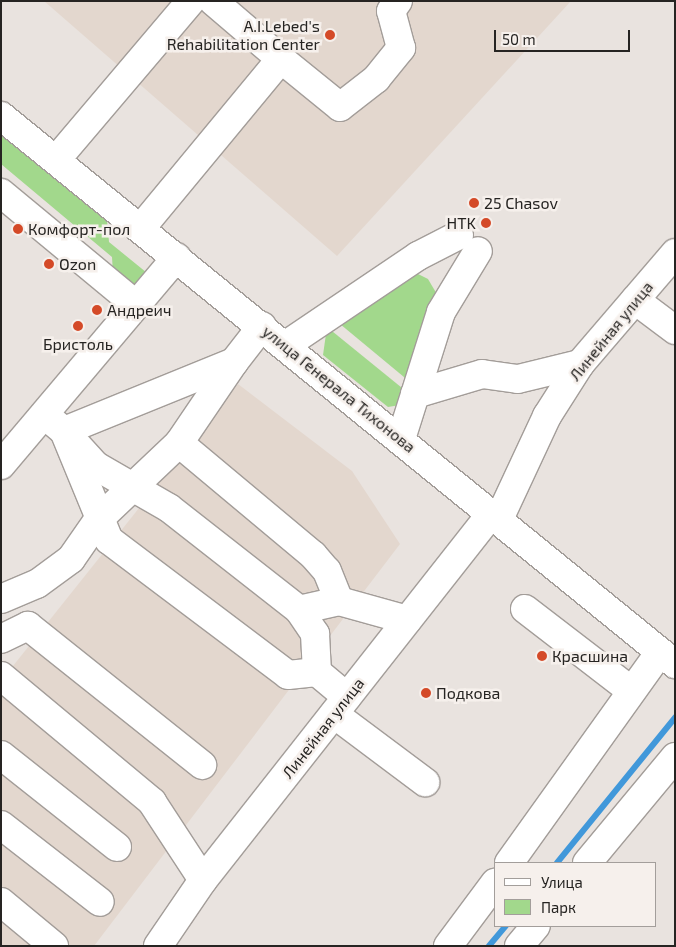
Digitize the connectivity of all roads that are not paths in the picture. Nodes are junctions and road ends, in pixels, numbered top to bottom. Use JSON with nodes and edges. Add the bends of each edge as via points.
{"nodes":[{"id":1,"x":191,"y":1,"type":"edge"},
{"id":2,"x":213,"y":1,"type":"edge"},
{"id":3,"x":398,"y":1,"type":"edge"},
{"id":4,"x":282,"y":59,"type":"junction"},
{"id":5,"x":1,"y":116,"type":"edge"},
{"id":6,"x":56,"y":160,"type":"junction"},
{"id":7,"x":1,"y":192,"type":"edge"},
{"id":8,"x":141,"y":228,"type":"junction"},
{"id":9,"x":675,"y":253,"type":"edge"},
{"id":10,"x":177,"y":257,"type":"junction"},
{"id":11,"x":635,"y":300,"type":"junction"},
{"id":12,"x":134,"y":303,"type":"junction"},
{"id":13,"x":262,"y":326,"type":"junction"},
{"id":14,"x":675,"y":330,"type":"edge"},
{"id":15,"x":286,"y":345,"type":"junction"},
{"id":16,"x":234,"y":362,"type":"junction"},
{"id":17,"x":580,"y":364,"type":"junction"},
{"id":18,"x":415,"y":394,"type":"junction"},
{"id":19,"x":55,"y":423,"type":"junction"},
{"id":20,"x":401,"y":439,"type":"junction"},
{"id":21,"x":179,"y":443,"type":"junction"},
{"id":22,"x":1,"y":465,"type":"edge"},
{"id":23,"x":135,"y":487,"type":"junction"},
{"id":24,"x":495,"y":516,"type":"junction"},
{"id":25,"x":98,"y":520,"type":"junction"},
{"id":26,"x":37,"y":584,"type":"junction"},
{"id":27,"x":1,"y":599,"type":"edge"},
{"id":28,"x":339,"y":601,"type":"junction"},
{"id":29,"x":525,"y":609,"type":"dead end"},
{"id":30,"x":298,"y":610,"type":"junction"},
{"id":31,"x":407,"y":620,"type":"junction"},
{"id":32,"x":28,"y":626,"type":"junction"},
{"id":33,"x":1,"y":639,"type":"edge"},
{"id":34,"x":667,"y":658,"type":"edge"},
{"id":35,"x":317,"y":672,"type":"junction"},
{"id":36,"x":1,"y":676,"type":"edge"},
{"id":37,"x":629,"y":689,"type":"junction"},
{"id":38,"x":341,"y":705,"type":"junction"},
{"id":39,"x":1,"y":755,"type":"edge"},
{"id":40,"x":675,"y":757,"type":"edge"},
{"id":41,"x":202,"y":765,"type":"dead end"},
{"id":42,"x":425,"y":782,"type":"dead end"},
{"id":43,"x":1,"y":825,"type":"edge"},
{"id":44,"x":117,"y":847,"type":"dead end"},
{"id":45,"x":510,"y":862,"type":"edge"},
{"id":46,"x":588,"y":862,"type":"edge"},
{"id":47,"x":203,"y":880,"type":"junction"},
{"id":48,"x":493,"y":886,"type":"edge"},
{"id":49,"x":1,"y":902,"type":"edge"},
{"id":50,"x":100,"y":902,"type":"dead end"},
{"id":51,"x":535,"y":927,"type":"edge"},
{"id":52,"x":54,"y":946,"type":"edge"},
{"id":53,"x":158,"y":946,"type":"edge"},
{"id":54,"x":448,"y":946,"type":"edge"},
{"id":55,"x":519,"y":946,"type":"edge"}],
"edges":[{"from":1,"to":6,"type":"main road"},
{"from":2,"to":4,"type":"main road"},
{"from":3,"to":4,"type":"main road","via":[[392,11],[401,48],[376,79],[340,107]]},
{"from":4,"to":8,"type":"main road"},
{"from":5,"to":6,"type":"main road","name":"улица Генерала Тихонова"},
{"from":6,"to":8,"type":"main road","name":"улица Генерала Тихонова"},
{"from":7,"to":12,"type":"main road"},
{"from":8,"to":10,"type":"main road","name":"улица Генерала Тихонова"},
{"from":9,"to":11,"type":"main road","name":"Линейная улица"},
{"from":10,"to":12,"type":"main road","via":[[150,291]]},
{"from":10,"to":13,"type":"main road","name":"улица Генерала Тихонова"},
{"from":11,"to":14,"type":"main road"},
{"from":11,"to":17,"type":"main road","name":"Линейная улица"},
{"from":12,"to":19,"type":"main road"},
{"from":13,"to":15,"type":"main road","name":"улица Генерала Тихонова"},
{"from":13,"to":16,"type":"main road"},
{"from":15,"to":18,"type":"main road","via":[[418,256],[468,243]]},
{"from":15,"to":20,"type":"main road","name":"улица Генерала Тихонова"},
{"from":16,"to":19,"type":"main road"},
{"from":16,"to":21,"type":"main road"},
{"from":17,"to":18,"type":"main road","via":[[518,379],[482,374]]},
{"from":17,"to":24,"type":"main road","name":"Линейная улица","via":[[547,416]]},
{"from":18,"to":20,"type":"main road"},
{"from":19,"to":22,"type":"main road"},
{"from":19,"to":23,"type":"main road","via":[[96,466]]},
{"from":19,"to":25,"type":"main road"},
{"from":20,"to":24,"type":"main road","name":"улица Генерала Тихонова"},
{"from":21,"to":23,"type":"main road"},
{"from":21,"to":28,"type":"main road","via":[[313,555],[327,572]]},
{"from":23,"to":25,"type":"main road"},
{"from":23,"to":30,"type":"main road"},
{"from":24,"to":31,"type":"main road","name":"Линейная улица"},
{"from":24,"to":34,"type":"main road","name":"улица Генерала Тихонова"},
{"from":25,"to":26,"type":"main road","via":[[71,559]]},
{"from":25,"to":35,"type":"main road","via":[[109,540],[288,675]]},
{"from":26,"to":27,"type":"main road"},
{"from":26,"to":32,"type":"main road"},
{"from":28,"to":30,"type":"main road"},
{"from":28,"to":31,"type":"main road"},
{"from":29,"to":37,"type":"main road"},
{"from":30,"to":35,"type":"main road","via":[[315,634]]},
{"from":31,"to":38,"type":"main road","name":"Линейная улица"},
{"from":32,"to":33,"type":"main road"},
{"from":32,"to":41,"type":"main road"},
{"from":34,"to":37,"type":"main road"},
{"from":35,"to":38,"type":"main road"},
{"from":36,"to":47,"type":"main road","via":[[152,802]]},
{"from":37,"to":45,"type":"main road"},
{"from":38,"to":42,"type":"main road"},
{"from":38,"to":47,"type":"main road","name":"Линейная улица"},
{"from":39,"to":44,"type":"main road"},
{"from":40,"to":46,"type":"main road"},
{"from":43,"to":50,"type":"main road"},
{"from":47,"to":53,"type":"main road","name":"Линейная улица"},
{"from":48,"to":54,"type":"main road"},
{"from":49,"to":52,"type":"main road"},
{"from":51,"to":55,"type":"main road"}]}
